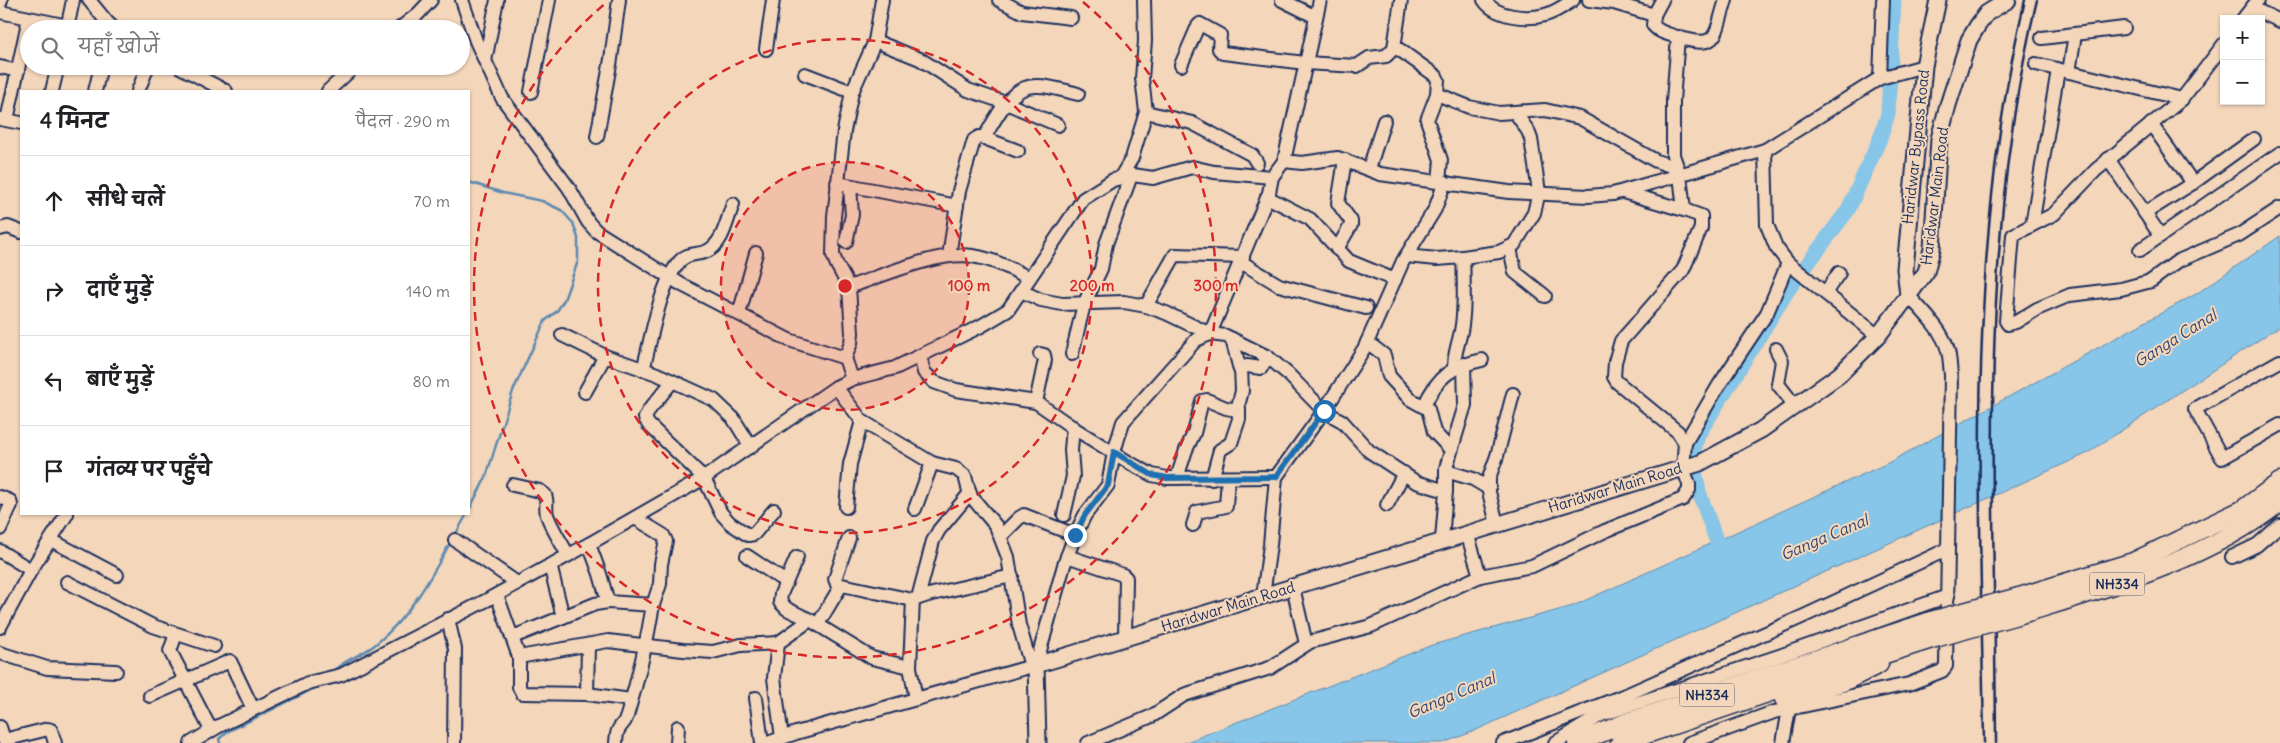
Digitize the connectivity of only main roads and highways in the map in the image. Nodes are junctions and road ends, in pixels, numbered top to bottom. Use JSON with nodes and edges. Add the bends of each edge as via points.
{"nodes":[{"id":1,"x":1938,"y":0,"type":"edge"},
{"id":2,"x":2008,"y":0,"type":"edge"},
{"id":3,"x":1908,"y":295,"type":"junction"},
{"id":4,"x":2280,"y":482,"type":"edge"},
{"id":5,"x":2280,"y":502,"type":"edge"},
{"id":6,"x":2243,"y":519,"type":"junction"},
{"id":7,"x":2020,"y":605,"type":"junction"},
{"id":8,"x":1904,"y":648,"type":"junction"},
{"id":9,"x":1841,"y":658,"type":"junction"},
{"id":10,"x":1038,"y":743,"type":"edge"},
{"id":11,"x":1577,"y":743,"type":"edge"},
{"id":12,"x":1620,"y":743,"type":"edge"},
{"id":13,"x":1658,"y":743,"type":"edge"}],
"edges":[{"from":1,"to":3,"type":"main road","name":"Haridwar Bypass Road","via":[[1924,66],[1905,269]]},
{"from":2,"to":3,"type":"main road","name":"Haridwar Main Road","via":[[1987,13],[1969,40],[1939,139],[1932,249],[1926,272]]},
{"from":3,"to":10,"type":"main road","name":"Haridwar Main Road","via":[[1878,336],[1839,375],[1761,430],[1690,466],[1034,666]]},
{"from":4,"to":6,"type":"highway","number":"NH334"},
{"from":5,"to":6,"type":"highway","number":"NH334"},
{"from":6,"to":7,"type":"highway","number":"NH334","via":[[2118,584]]},
{"from":7,"to":8,"type":"highway","number":"NH334","bridge":true},
{"from":7,"to":9,"type":"highway","number":"NH334","bridge":true,"via":[[1931,621]]},
{"from":8,"to":9,"type":"highway","number":"NH334"},
{"from":8,"to":13,"type":"highway","via":[[1846,682],[1730,716]]},
{"from":9,"to":11,"type":"highway","number":"NH334","via":[[1625,723]]},
{"from":9,"to":12,"type":"highway","number":"NH334"}]}
